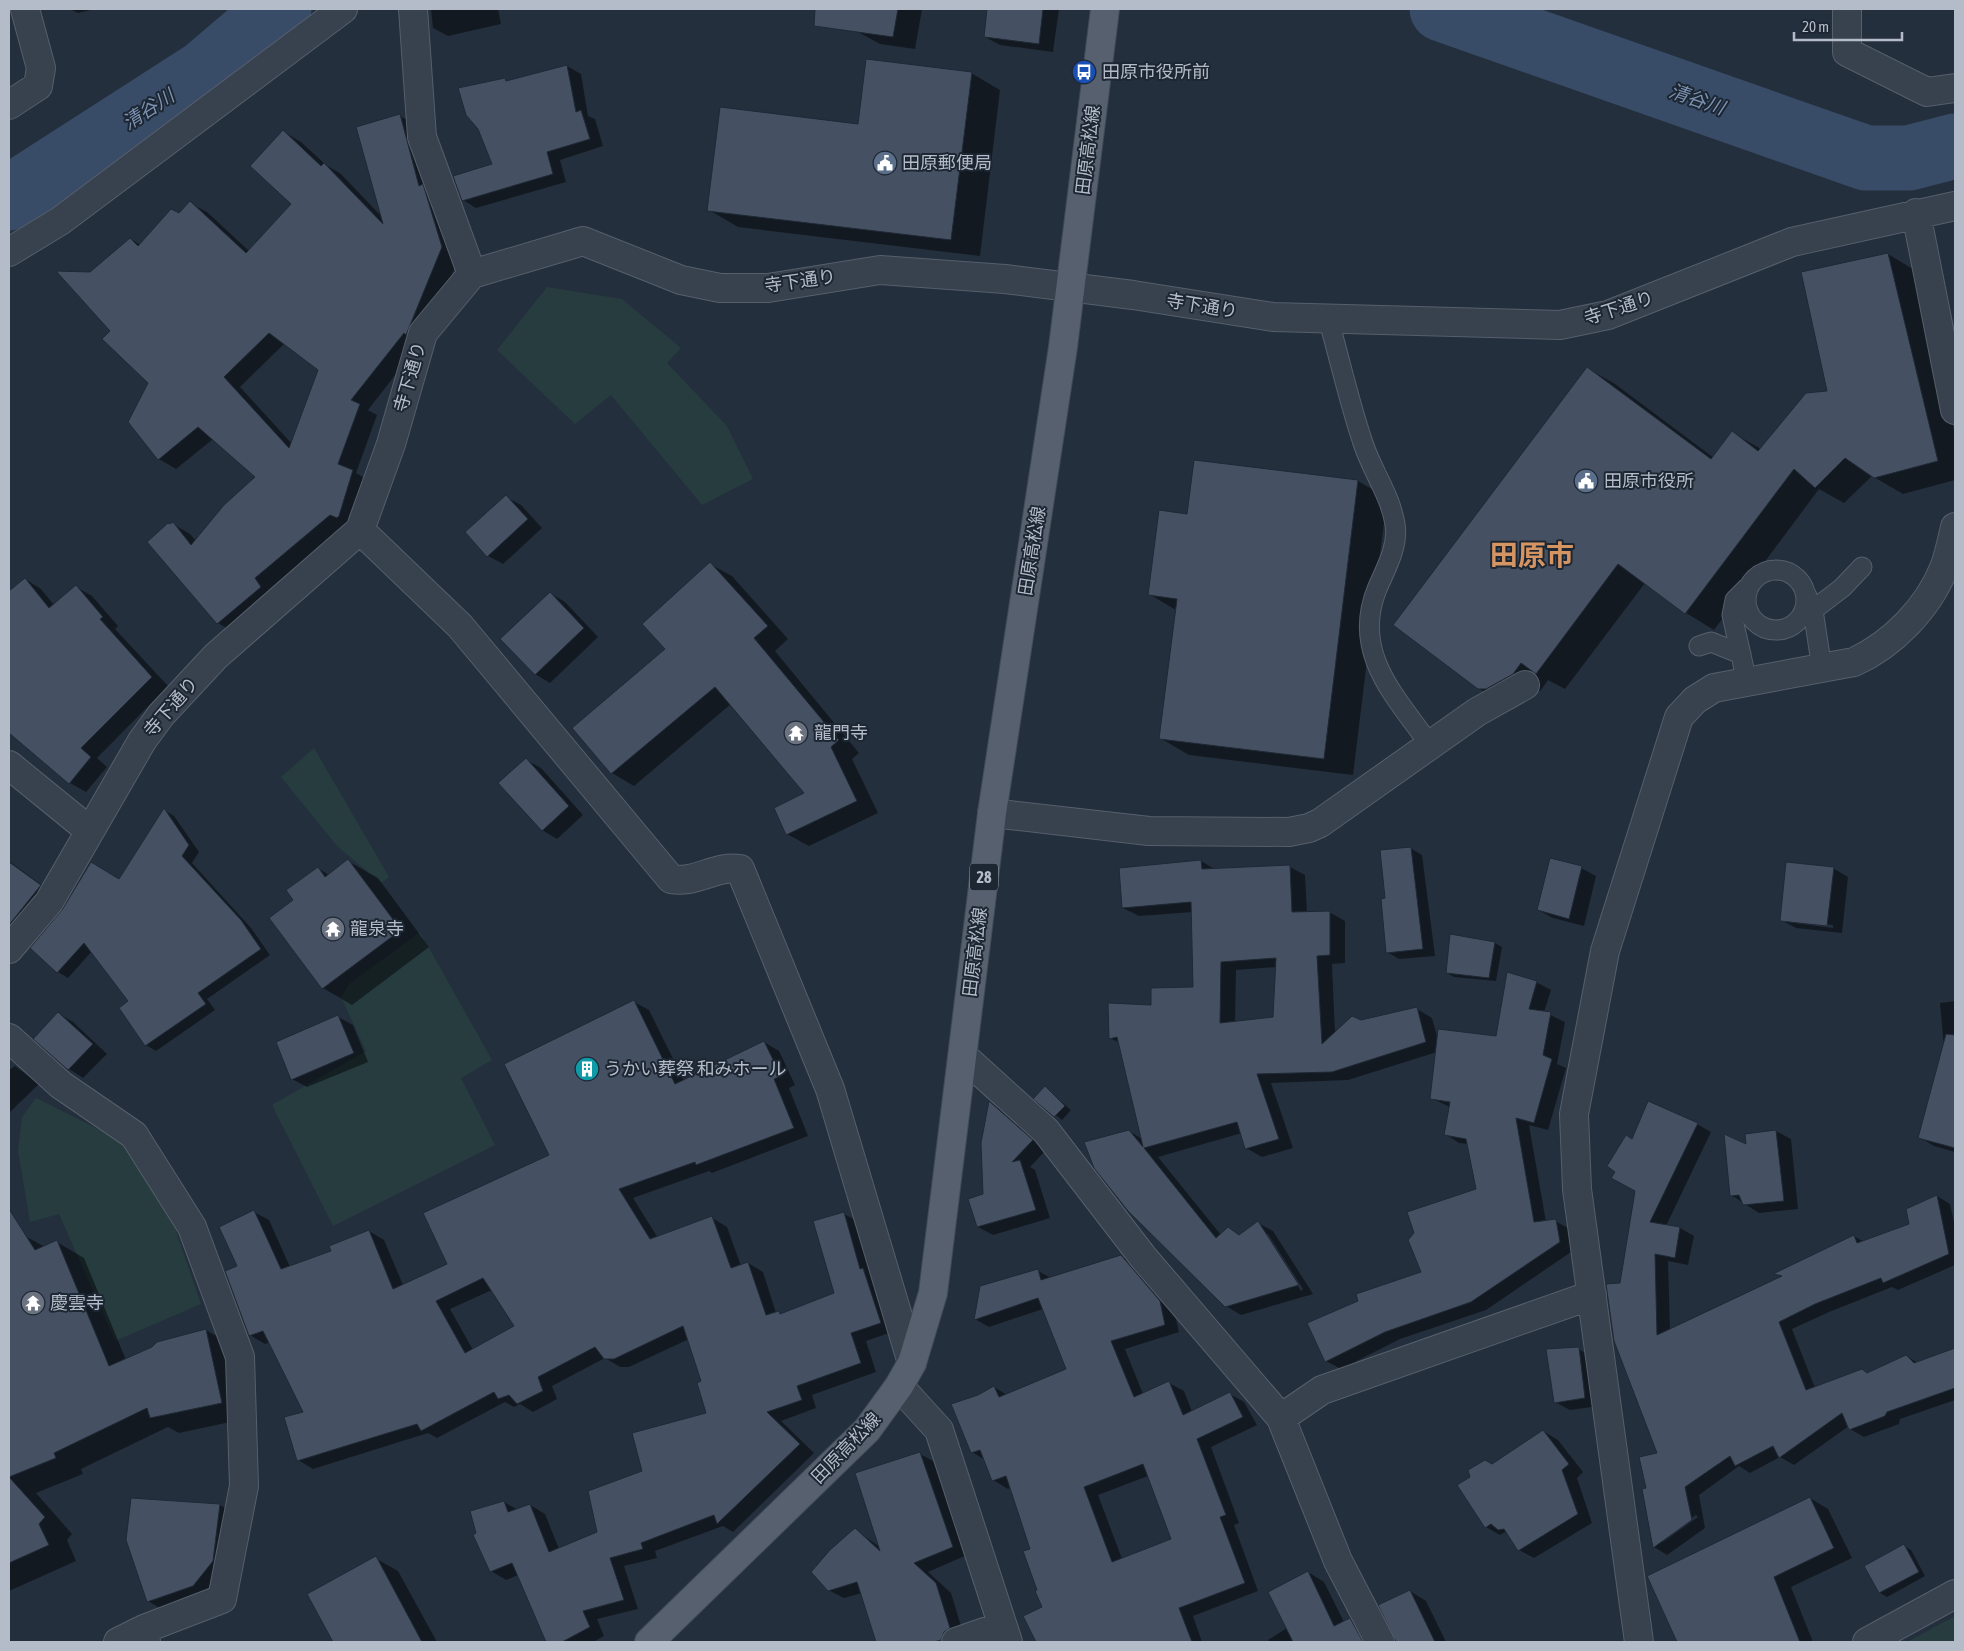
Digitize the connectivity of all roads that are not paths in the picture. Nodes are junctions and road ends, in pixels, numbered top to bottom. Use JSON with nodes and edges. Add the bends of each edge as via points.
{"nodes":[{"id":1,"x":25,"y":9,"type":"edge"},
{"id":2,"x":343,"y":9,"type":"edge"},
{"id":3,"x":413,"y":9,"type":"edge"},
{"id":4,"x":1105,"y":9,"type":"edge"},
{"id":5,"x":1848,"y":9,"type":"edge"},
{"id":6,"x":1955,"y":88,"type":"edge"},
{"id":7,"x":9,"y":105,"type":"edge"},
{"id":8,"x":1955,"y":206,"type":"edge"},
{"id":9,"x":1916,"y":213,"type":"junction"},
{"id":10,"x":9,"y":252,"type":"edge"},
{"id":11,"x":472,"y":274,"type":"junction"},
{"id":12,"x":1071,"y":288,"type":"junction"},
{"id":13,"x":1328,"y":318,"type":"junction"},
{"id":14,"x":1955,"y":410,"type":"edge"},
{"id":15,"x":1955,"y":527,"type":"edge"},
{"id":16,"x":360,"y":530,"type":"junction"},
{"id":17,"x":1862,"y":566,"type":"dead end"},
{"id":18,"x":1750,"y":584,"type":"junction"},
{"id":19,"x":1803,"y":588,"type":"junction"},
{"id":20,"x":1814,"y":610,"type":"junction"},
{"id":21,"x":1699,"y":646,"type":"dead end"},
{"id":22,"x":1741,"y":654,"type":"junction"},
{"id":23,"x":1822,"y":669,"type":"junction"},
{"id":24,"x":1748,"y":682,"type":"junction"},
{"id":25,"x":1525,"y":685,"type":"dead end"},
{"id":26,"x":1430,"y":745,"type":"junction"},
{"id":27,"x":9,"y":765,"type":"edge"},
{"id":28,"x":992,"y":813,"type":"junction"},
{"id":29,"x":90,"y":831,"type":"junction"},
{"id":30,"x":9,"y":949,"type":"edge"},
{"id":31,"x":9,"y":1038,"type":"edge"},
{"id":32,"x":963,"y":1056,"type":"junction"},
{"id":33,"x":1592,"y":1295,"type":"junction"},
{"id":34,"x":912,"y":1363,"type":"junction"},
{"id":35,"x":899,"y":1386,"type":"junction"},
{"id":36,"x":1281,"y":1418,"type":"junction"},
{"id":37,"x":1955,"y":1594,"type":"edge"},
{"id":38,"x":1005,"y":1634,"type":"edge"},
{"id":39,"x":145,"y":1635,"type":"edge"},
{"id":40,"x":118,"y":1642,"type":"edge"},
{"id":41,"x":649,"y":1642,"type":"edge"},
{"id":42,"x":956,"y":1642,"type":"edge"},
{"id":43,"x":1380,"y":1642,"type":"edge"},
{"id":44,"x":1639,"y":1642,"type":"edge"},
{"id":45,"x":1867,"y":1642,"type":"edge"}],
"edges":[{"from":1,"to":7,"type":"street","via":[[41,68],[38,86]]},
{"from":2,"to":10,"type":"street","via":[[60,221]]},
{"from":3,"to":11,"type":"street","via":[[422,137]]},
{"from":4,"to":12,"type":"main road","name":"田原高松線","number":"28"},
{"from":5,"to":6,"type":"street","via":[[1847,52],[1927,92]]},
{"from":8,"to":9,"type":"street","name":"寺下通り"},
{"from":9,"to":13,"type":"street","name":"寺下通り","via":[[1792,242],[1608,316],[1560,325]]},
{"from":9,"to":14,"type":"street"},
{"from":11,"to":12,"type":"street","name":"寺下通り","via":[[583,241],[681,280],[720,288],[768,288],[880,270],[1006,278]]},
{"from":11,"to":16,"type":"street","name":"寺下通り","via":[[423,333],[391,444]]},
{"from":12,"to":13,"type":"street","name":"寺下通り","via":[[1133,294],[1273,317]]},
{"from":12,"to":28,"type":"main road","name":"田原高松線","number":"28"},
{"from":13,"to":26,"type":"lane","via":[[1363,445],[1388,496],[1396,526],[1392,552],[1374,595],[1369,621],[1370,650],[1383,680]]},
{"from":15,"to":23,"type":"street","via":[[1944,568],[1930,595],[1892,639],[1854,662]]},
{"from":16,"to":29,"type":"street","name":"寺下通り","via":[[216,656],[161,715],[142,740]]},
{"from":16,"to":34,"type":"street","via":[[460,626],[671,879],[681,881],[729,867],[740,870],[830,1090]]},
{"from":17,"to":20,"type":"lane","via":[[1842,588]]},
{"from":18,"to":19,"type":"lane","via":[[1764,572],[1782,570],[1798,580]]},
{"from":18,"to":19,"type":"lane","via":[[1746,604],[1749,614],[1755,622],[1774,630],[1783,629],[1800,617],[1805,598]]},
{"from":18,"to":22,"type":"lane","via":[[1735,600],[1732,615]]},
{"from":19,"to":20,"type":"lane"},
{"from":20,"to":23,"type":"lane"},
{"from":21,"to":22,"type":"lane","via":[[1710,642]]},
{"from":22,"to":24,"type":"lane"},
{"from":23,"to":24,"type":"street"},
{"from":24,"to":33,"type":"street","via":[[1714,688],[1695,700],[1680,717],[1605,951],[1574,1114],[1577,1189]]},
{"from":25,"to":26,"type":"street","via":[[1477,712]]},
{"from":26,"to":28,"type":"street","via":[[1320,823],[1289,832],[1149,831]]},
{"from":27,"to":29,"type":"street"},
{"from":28,"to":32,"type":"main road","name":"田原高松線","number":"28"},
{"from":29,"to":30,"type":"street","name":"寺下通り","via":[[48,902]]},
{"from":31,"to":39,"type":"street","via":[[61,1086],[134,1135],[192,1227],[240,1357],[244,1486],[222,1599]]},
{"from":32,"to":34,"type":"main road","name":"田原高松線","number":"28","via":[[933,1293]]},
{"from":32,"to":36,"type":"street","via":[[1046,1131],[1143,1257]]},
{"from":33,"to":36,"type":"street","via":[[1322,1390]]},
{"from":33,"to":44,"type":"street"},
{"from":34,"to":35,"type":"main road","name":"田原高松線","number":"28"},
{"from":35,"to":38,"type":"street","via":[[939,1430]]},
{"from":35,"to":41,"type":"main road","name":"田原高松線","number":"28","via":[[867,1430]]},
{"from":36,"to":43,"type":"street","via":[[1338,1560]]},
{"from":37,"to":45,"type":"street"},
{"from":38,"to":42,"type":"street"},
{"from":39,"to":40,"type":"street"}]}
